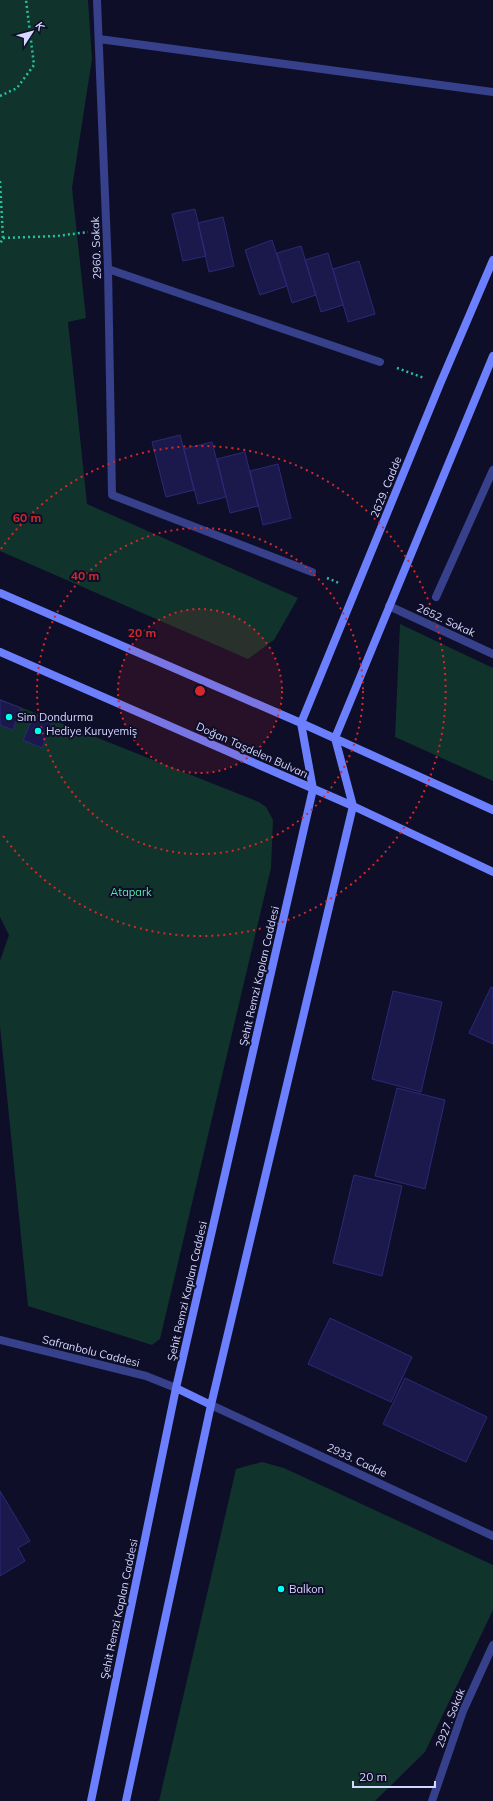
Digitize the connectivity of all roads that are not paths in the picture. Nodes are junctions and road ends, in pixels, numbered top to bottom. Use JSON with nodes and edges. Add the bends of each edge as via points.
{"nodes":[{"id":1,"x":97,"y":0,"type":"edge"},
{"id":2,"x":99,"y":38,"type":"junction"},
{"id":3,"x":493,"y":92,"type":"edge"},
{"id":4,"x":493,"y":260,"type":"edge"},
{"id":5,"x":108,"y":269,"type":"junction"},
{"id":6,"x":493,"y":356,"type":"edge"},
{"id":7,"x":380,"y":362,"type":"road end"},
{"id":8,"x":493,"y":470,"type":"edge"},
{"id":9,"x":312,"y":572,"type":"road end"},
{"id":10,"x":0,"y":593,"type":"edge"},
{"id":11,"x":436,"y":597,"type":"dead end"},
{"id":12,"x":389,"y":606,"type":"junction"},
{"id":13,"x":0,"y":652,"type":"edge"},
{"id":14,"x":493,"y":654,"type":"edge"},
{"id":15,"x":301,"y":723,"type":"junction"},
{"id":16,"x":335,"y":738,"type":"junction"},
{"id":17,"x":313,"y":789,"type":"junction"},
{"id":18,"x":353,"y":806,"type":"junction"},
{"id":19,"x":493,"y":810,"type":"edge"},
{"id":20,"x":493,"y":872,"type":"edge"},
{"id":21,"x":0,"y":1340,"type":"edge"},
{"id":22,"x":176,"y":1388,"type":"junction"},
{"id":23,"x":211,"y":1405,"type":"junction"},
{"id":24,"x":493,"y":1536,"type":"edge"},
{"id":25,"x":493,"y":1645,"type":"edge"},
{"id":26,"x":91,"y":1801,"type":"edge"},
{"id":27,"x":126,"y":1801,"type":"edge"},
{"id":28,"x":432,"y":1801,"type":"edge"}],
"edges":[{"from":1,"to":2,"type":"street","name":"2960. Sokak"},
{"from":2,"to":3,"type":"street"},
{"from":2,"to":5,"type":"street","name":"2960. Sokak"},
{"from":4,"to":15,"type":"main road","name":"2629. Cadde"},
{"from":5,"to":7,"type":"street"},
{"from":5,"to":9,"type":"street","name":"2960. Sokak","via":[[112,495]]},
{"from":6,"to":12,"type":"main road"},
{"from":8,"to":11,"type":"street"},
{"from":10,"to":15,"type":"main road"},
{"from":12,"to":14,"type":"street","name":"2652. Sokak"},
{"from":12,"to":16,"type":"main road"},
{"from":13,"to":17,"type":"main road","name":"Doğan Taşdelen Bulvarı"},
{"from":15,"to":16,"type":"main road"},
{"from":15,"to":17,"type":"main road"},
{"from":16,"to":18,"type":"main road"},
{"from":16,"to":19,"type":"main road"},
{"from":17,"to":18,"type":"main road","name":"Doğan Taşdelen Bulvarı"},
{"from":17,"to":22,"type":"main road","name":"Şehit Remzi Kaplan Caddesi"},
{"from":18,"to":20,"type":"main road","name":"Doğan Taşdelen Bulvarı"},
{"from":18,"to":23,"type":"main road"},
{"from":21,"to":22,"type":"street","name":"Safranbolu Caddesi","via":[[146,1376]]},
{"from":22,"to":23,"type":"main road"},
{"from":22,"to":26,"type":"main road","name":"Şehit Remzi Kaplan Caddesi"},
{"from":23,"to":24,"type":"street","name":"2933. Cadde"},
{"from":23,"to":27,"type":"main road"},
{"from":25,"to":28,"type":"street","name":"2927. Sokak","via":[[463,1711]]}]}
